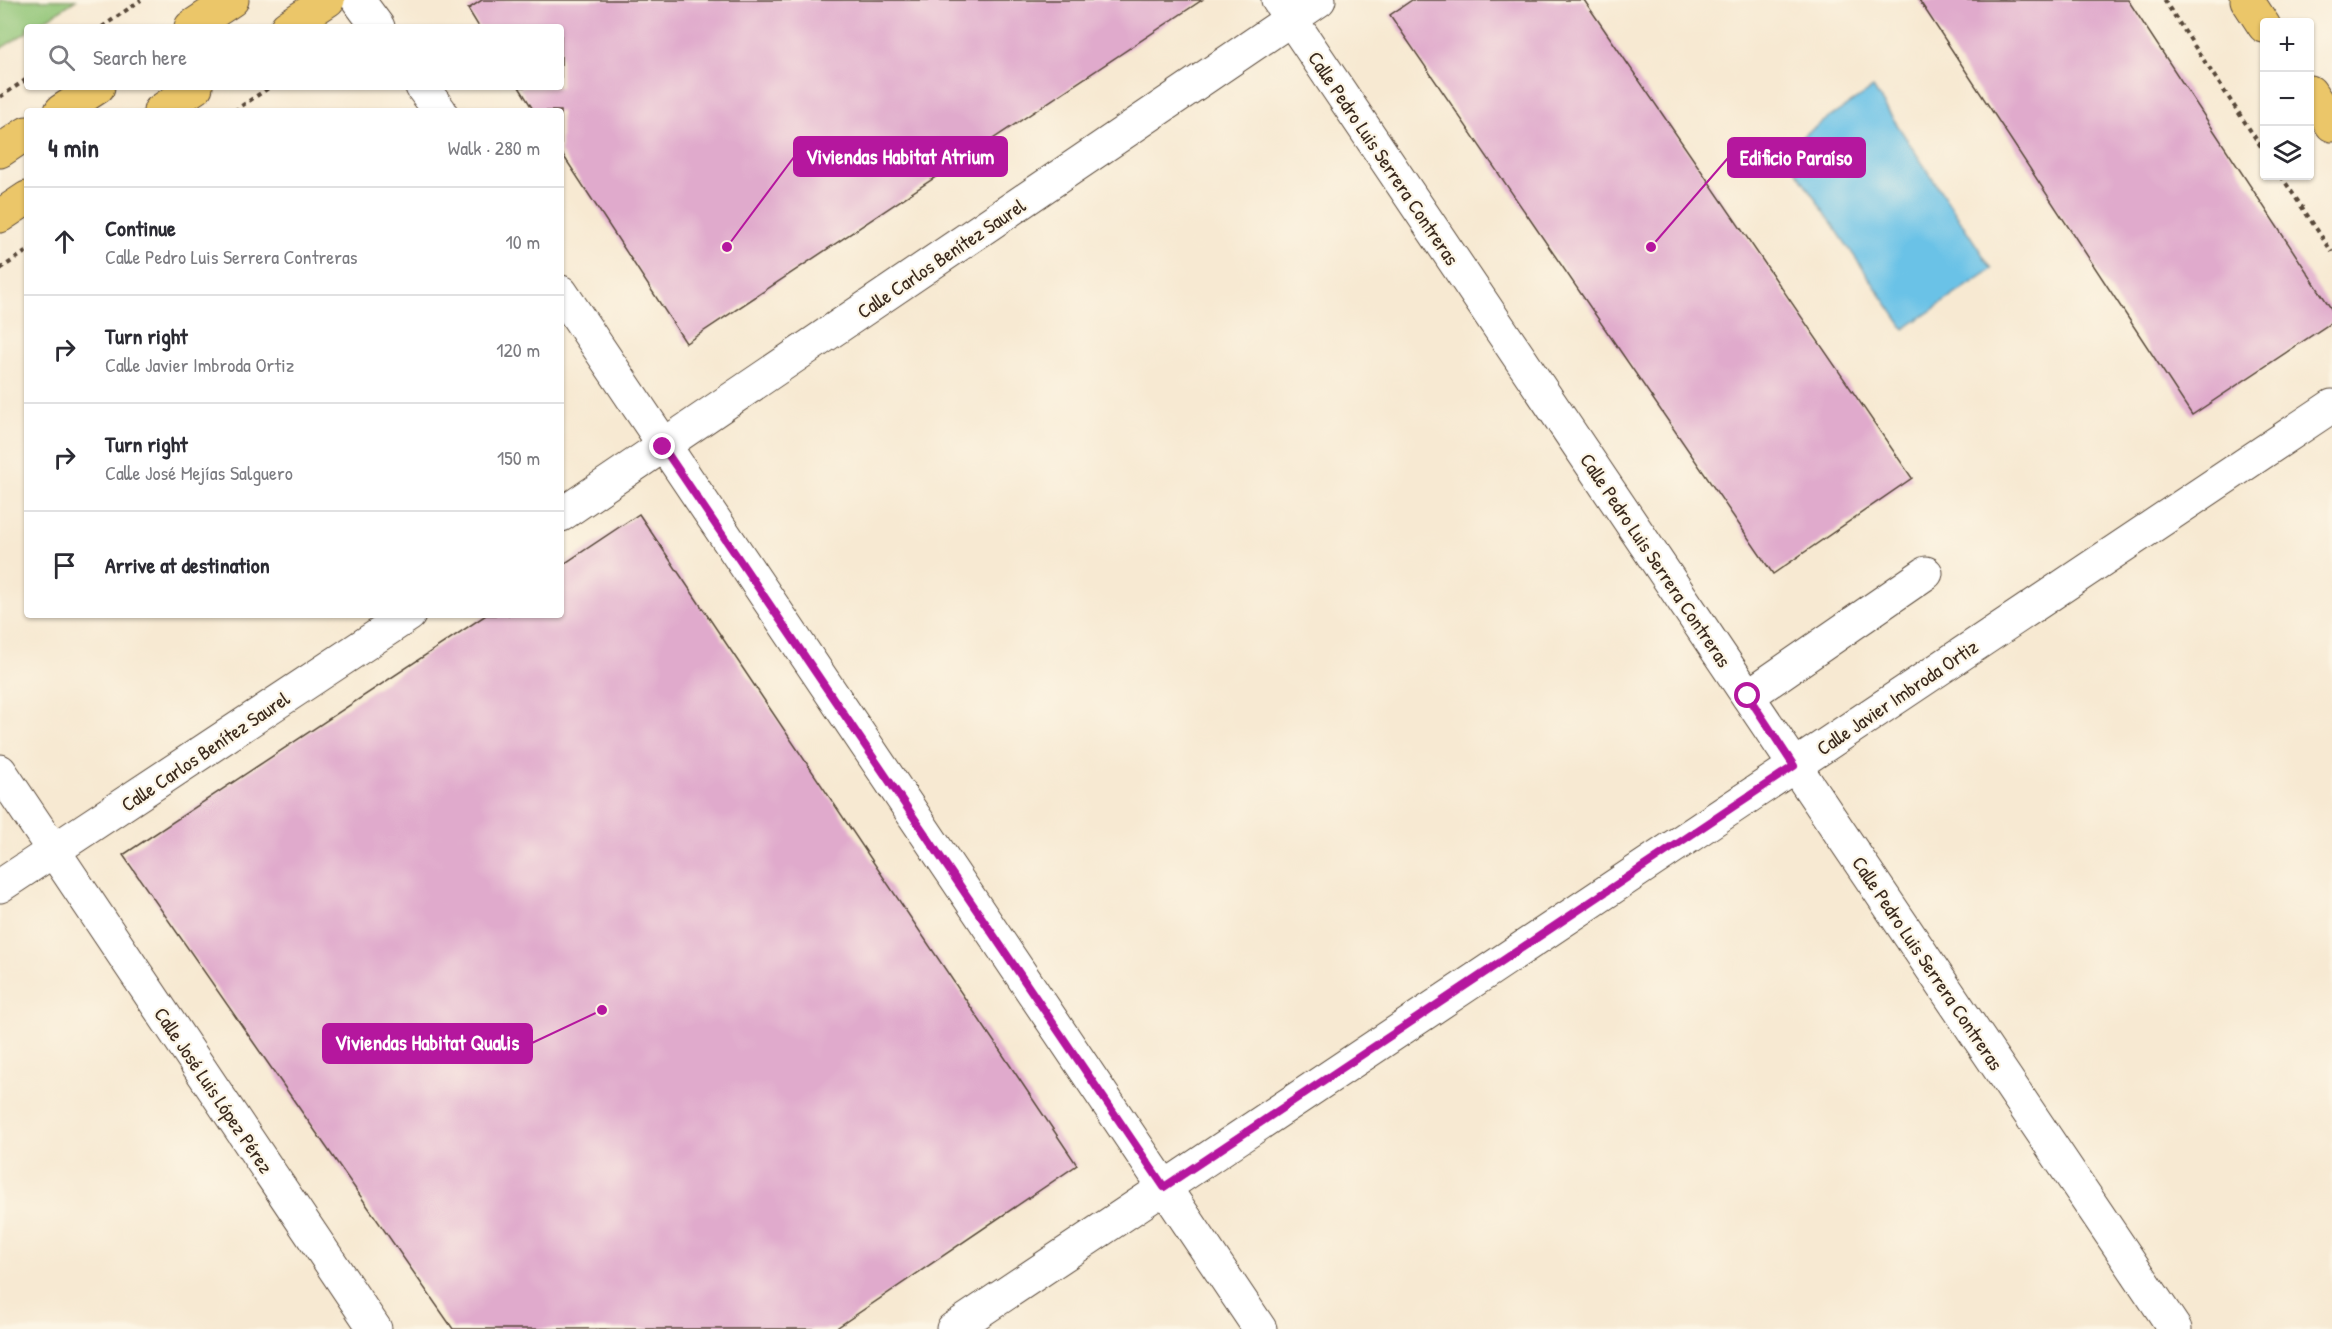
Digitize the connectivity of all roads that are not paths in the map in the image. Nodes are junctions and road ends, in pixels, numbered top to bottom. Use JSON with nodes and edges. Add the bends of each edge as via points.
{"nodes":[{"id":1,"x":232,"y":0,"type":"edge"},
{"id":2,"x":328,"y":0,"type":"edge"},
{"id":3,"x":358,"y":0,"type":"edge"},
{"id":4,"x":1319,"y":0,"type":"edge"},
{"id":5,"x":2247,"y":0,"type":"edge"},
{"id":6,"x":1284,"y":10,"type":"edge"},
{"id":7,"x":2260,"y":19,"type":"edge"},
{"id":8,"x":195,"y":24,"type":"edge"},
{"id":9,"x":292,"y":24,"type":"edge"},
{"id":10,"x":376,"y":24,"type":"edge"},
{"id":11,"x":93,"y":90,"type":"edge"},
{"id":12,"x":192,"y":90,"type":"edge"},
{"id":13,"x":424,"y":90,"type":"edge"},
{"id":14,"x":2314,"y":98,"type":"edge"},
{"id":15,"x":66,"y":108,"type":"edge"},
{"id":16,"x":164,"y":108,"type":"edge"},
{"id":17,"x":438,"y":108,"type":"edge"},
{"id":18,"x":2332,"y":125,"type":"edge"},
{"id":19,"x":24,"y":135,"type":"edge"},
{"id":20,"x":0,"y":151,"type":"edge"},
{"id":21,"x":24,"y":200,"type":"edge"},
{"id":22,"x":0,"y":216,"type":"edge"},
{"id":23,"x":564,"y":297,"type":"edge"},
{"id":24,"x":2332,"y":406,"type":"edge"},
{"id":25,"x":663,"y":447,"type":"junction"},
{"id":26,"x":564,"y":512,"type":"edge"},
{"id":27,"x":1926,"y":573,"type":"dead end"},
{"id":28,"x":405,"y":618,"type":"edge"},
{"id":29,"x":1748,"y":696,"type":"junction"},
{"id":30,"x":1794,"y":766,"type":"junction"},
{"id":31,"x":0,"y":771,"type":"edge"},
{"id":32,"x":54,"y":851,"type":"junction"},
{"id":33,"x":0,"y":886,"type":"edge"},
{"id":34,"x":1164,"y":1187,"type":"junction"},
{"id":35,"x":375,"y":1329,"type":"edge"},
{"id":36,"x":953,"y":1329,"type":"edge"},
{"id":37,"x":1260,"y":1329,"type":"edge"},
{"id":38,"x":2175,"y":1329,"type":"edge"}],
"edges":[{"from":1,"to":8,"type":"main road"},
{"from":2,"to":9,"type":"main road"},
{"from":3,"to":10,"type":"street"},
{"from":4,"to":6,"type":"street","name":"Calle Carlos Benítez Saurel"},
{"from":5,"to":7,"type":"main road"},
{"from":6,"to":25,"type":"street","name":"Calle Carlos Benítez Saurel"},
{"from":6,"to":29,"type":"street","name":"Calle Pedro Luis Serrera Contreras"},
{"from":11,"to":15,"type":"main road"},
{"from":12,"to":16,"type":"main road"},
{"from":13,"to":17,"type":"street"},
{"from":14,"to":18,"type":"main road"},
{"from":19,"to":20,"type":"main road"},
{"from":21,"to":22,"type":"main road"},
{"from":23,"to":25,"type":"street"},
{"from":24,"to":30,"type":"street","name":"Calle Javier Imbroda Ortiz"},
{"from":25,"to":26,"type":"street","name":"Calle Carlos Benítez Saurel"},
{"from":25,"to":34,"type":"street"},
{"from":27,"to":29,"type":"street"},
{"from":28,"to":32,"type":"street","name":"Calle Carlos Benítez Saurel"},
{"from":29,"to":30,"type":"street","name":"Calle Pedro Luis Serrera Contreras"},
{"from":30,"to":34,"type":"street","name":"Calle Javier Imbroda Ortiz"},
{"from":30,"to":38,"type":"street","name":"Calle Pedro Luis Serrera Contreras"},
{"from":31,"to":32,"type":"street","name":"Calle José Luis López Pérez"},
{"from":32,"to":33,"type":"street","name":"Calle Carlos Benítez Saurel"},
{"from":32,"to":35,"type":"street","name":"Calle José Luis López Pérez"},
{"from":34,"to":36,"type":"street","name":"Calle Javier Imbroda Ortiz"},
{"from":34,"to":37,"type":"street"}]}
